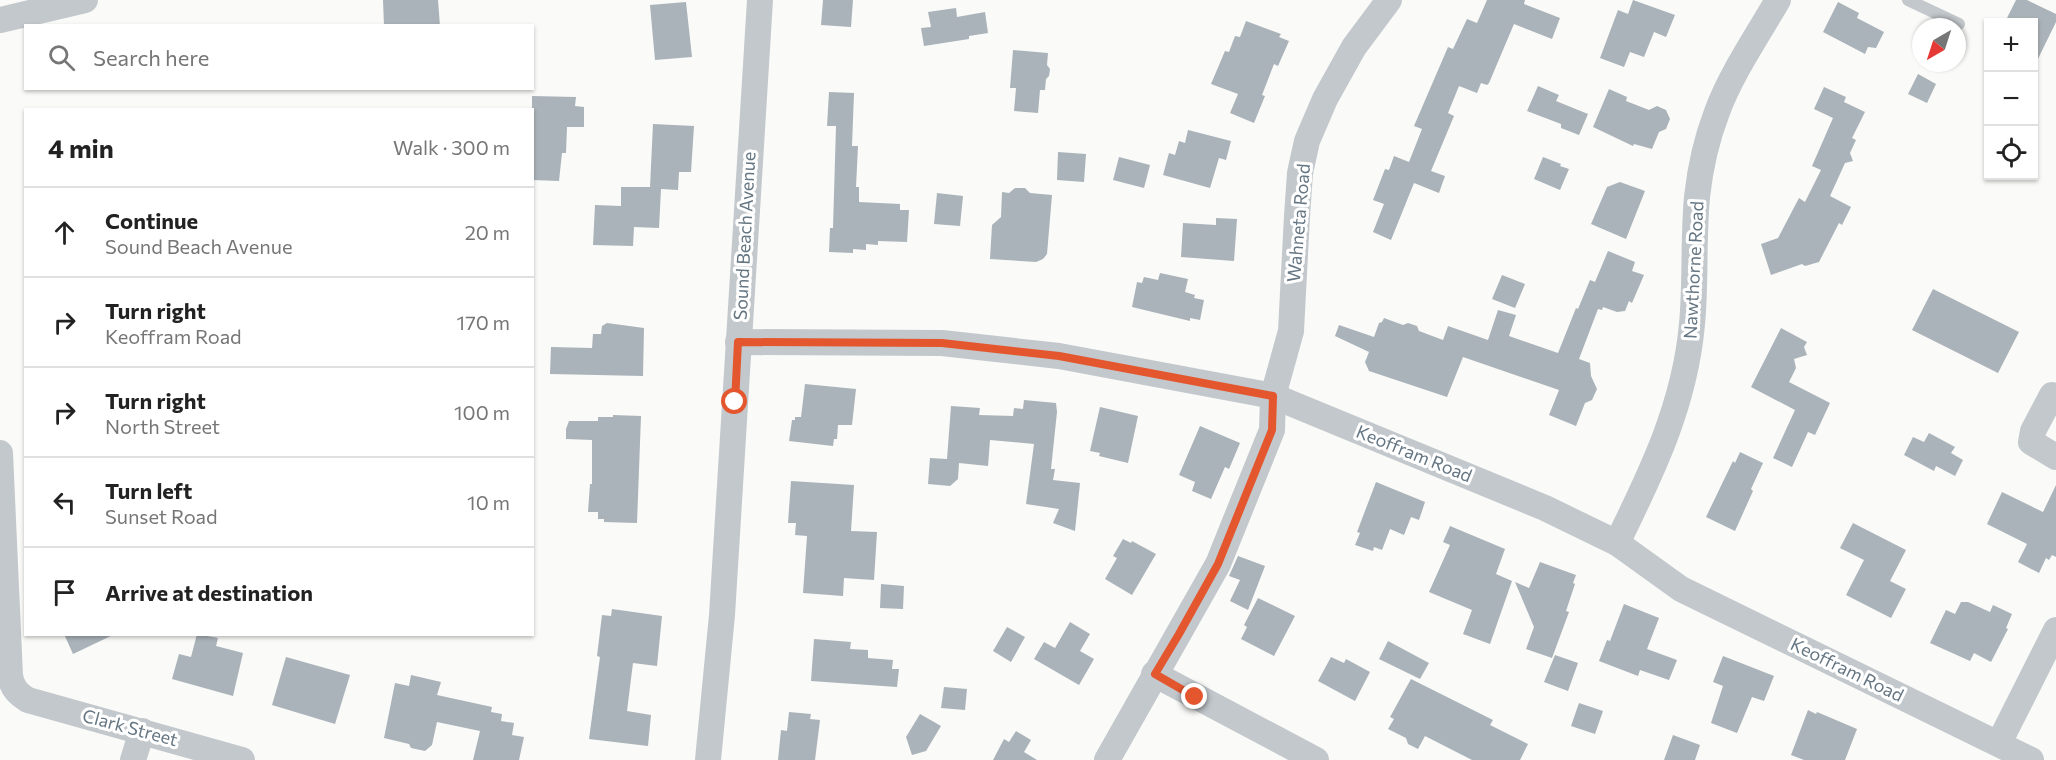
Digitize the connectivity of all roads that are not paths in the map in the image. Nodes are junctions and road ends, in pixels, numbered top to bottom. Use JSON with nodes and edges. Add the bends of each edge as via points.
{"nodes":[{"id":1,"x":85,"y":0,"type":"edge"},
{"id":2,"x":760,"y":0,"type":"edge"},
{"id":3,"x":1389,"y":0,"type":"edge"},
{"id":4,"x":1778,"y":0,"type":"edge"},
{"id":5,"x":1908,"y":0,"type":"edge"},
{"id":6,"x":1946,"y":18,"type":"edge"},
{"id":7,"x":0,"y":20,"type":"edge"},
{"id":8,"x":738,"y":342,"type":"junction"},
{"id":9,"x":2052,"y":395,"type":"dead end"},
{"id":10,"x":1273,"y":396,"type":"junction"},
{"id":11,"x":0,"y":453,"type":"edge"},
{"id":12,"x":2056,"y":458,"type":"edge"},
{"id":13,"x":1617,"y":543,"type":"junction"},
{"id":14,"x":2056,"y":630,"type":"edge"},
{"id":15,"x":1155,"y":674,"type":"junction"},
{"id":16,"x":142,"y":731,"type":"junction"},
{"id":17,"x":1999,"y":743,"type":"junction"},
{"id":18,"x":133,"y":760,"type":"edge"},
{"id":19,"x":242,"y":760,"type":"edge"},
{"id":20,"x":708,"y":760,"type":"edge"},
{"id":21,"x":1107,"y":760,"type":"edge"},
{"id":22,"x":1316,"y":760,"type":"edge"},
{"id":23,"x":2031,"y":760,"type":"edge"}],
"edges":[{"from":1,"to":7,"type":"street"},
{"from":2,"to":8,"type":"street","name":"Sound Beach Avenue"},
{"from":3,"to":10,"type":"street","name":"Wahneta Road","via":[[1354,47],[1307,141],[1300,173],[1291,331]]},
{"from":4,"to":13,"type":"street","name":"Nawthorne Road","via":[[1717,112],[1697,196],[1692,325],[1686,370],[1654,468]]},
{"from":5,"to":6,"type":"lane"},
{"from":8,"to":10,"type":"street","name":"Keoffram Road","via":[[942,343],[1059,356]]},
{"from":8,"to":20,"type":"street","name":"Sound Beach Avenue","via":[[722,615]]},
{"from":9,"to":12,"type":"street","via":[[2031,442]]},
{"from":10,"to":13,"type":"street","name":"Keoffram Road","via":[[1545,508]]},
{"from":10,"to":15,"type":"street","name":"Wahneta Road","via":[[1272,430],[1218,564]]},
{"from":11,"to":16,"type":"street","name":"Clark Street","via":[[11,685],[28,700]]},
{"from":13,"to":17,"type":"street","name":"Keoffram Road","via":[[1681,589]]},
{"from":14,"to":17,"type":"street"},
{"from":15,"to":21,"type":"street","name":"Wahneta Road"},
{"from":15,"to":22,"type":"street"},
{"from":16,"to":18,"type":"street"},
{"from":16,"to":19,"type":"street","name":"Clark Street"},
{"from":17,"to":23,"type":"street","name":"Keoffram Road"}]}
